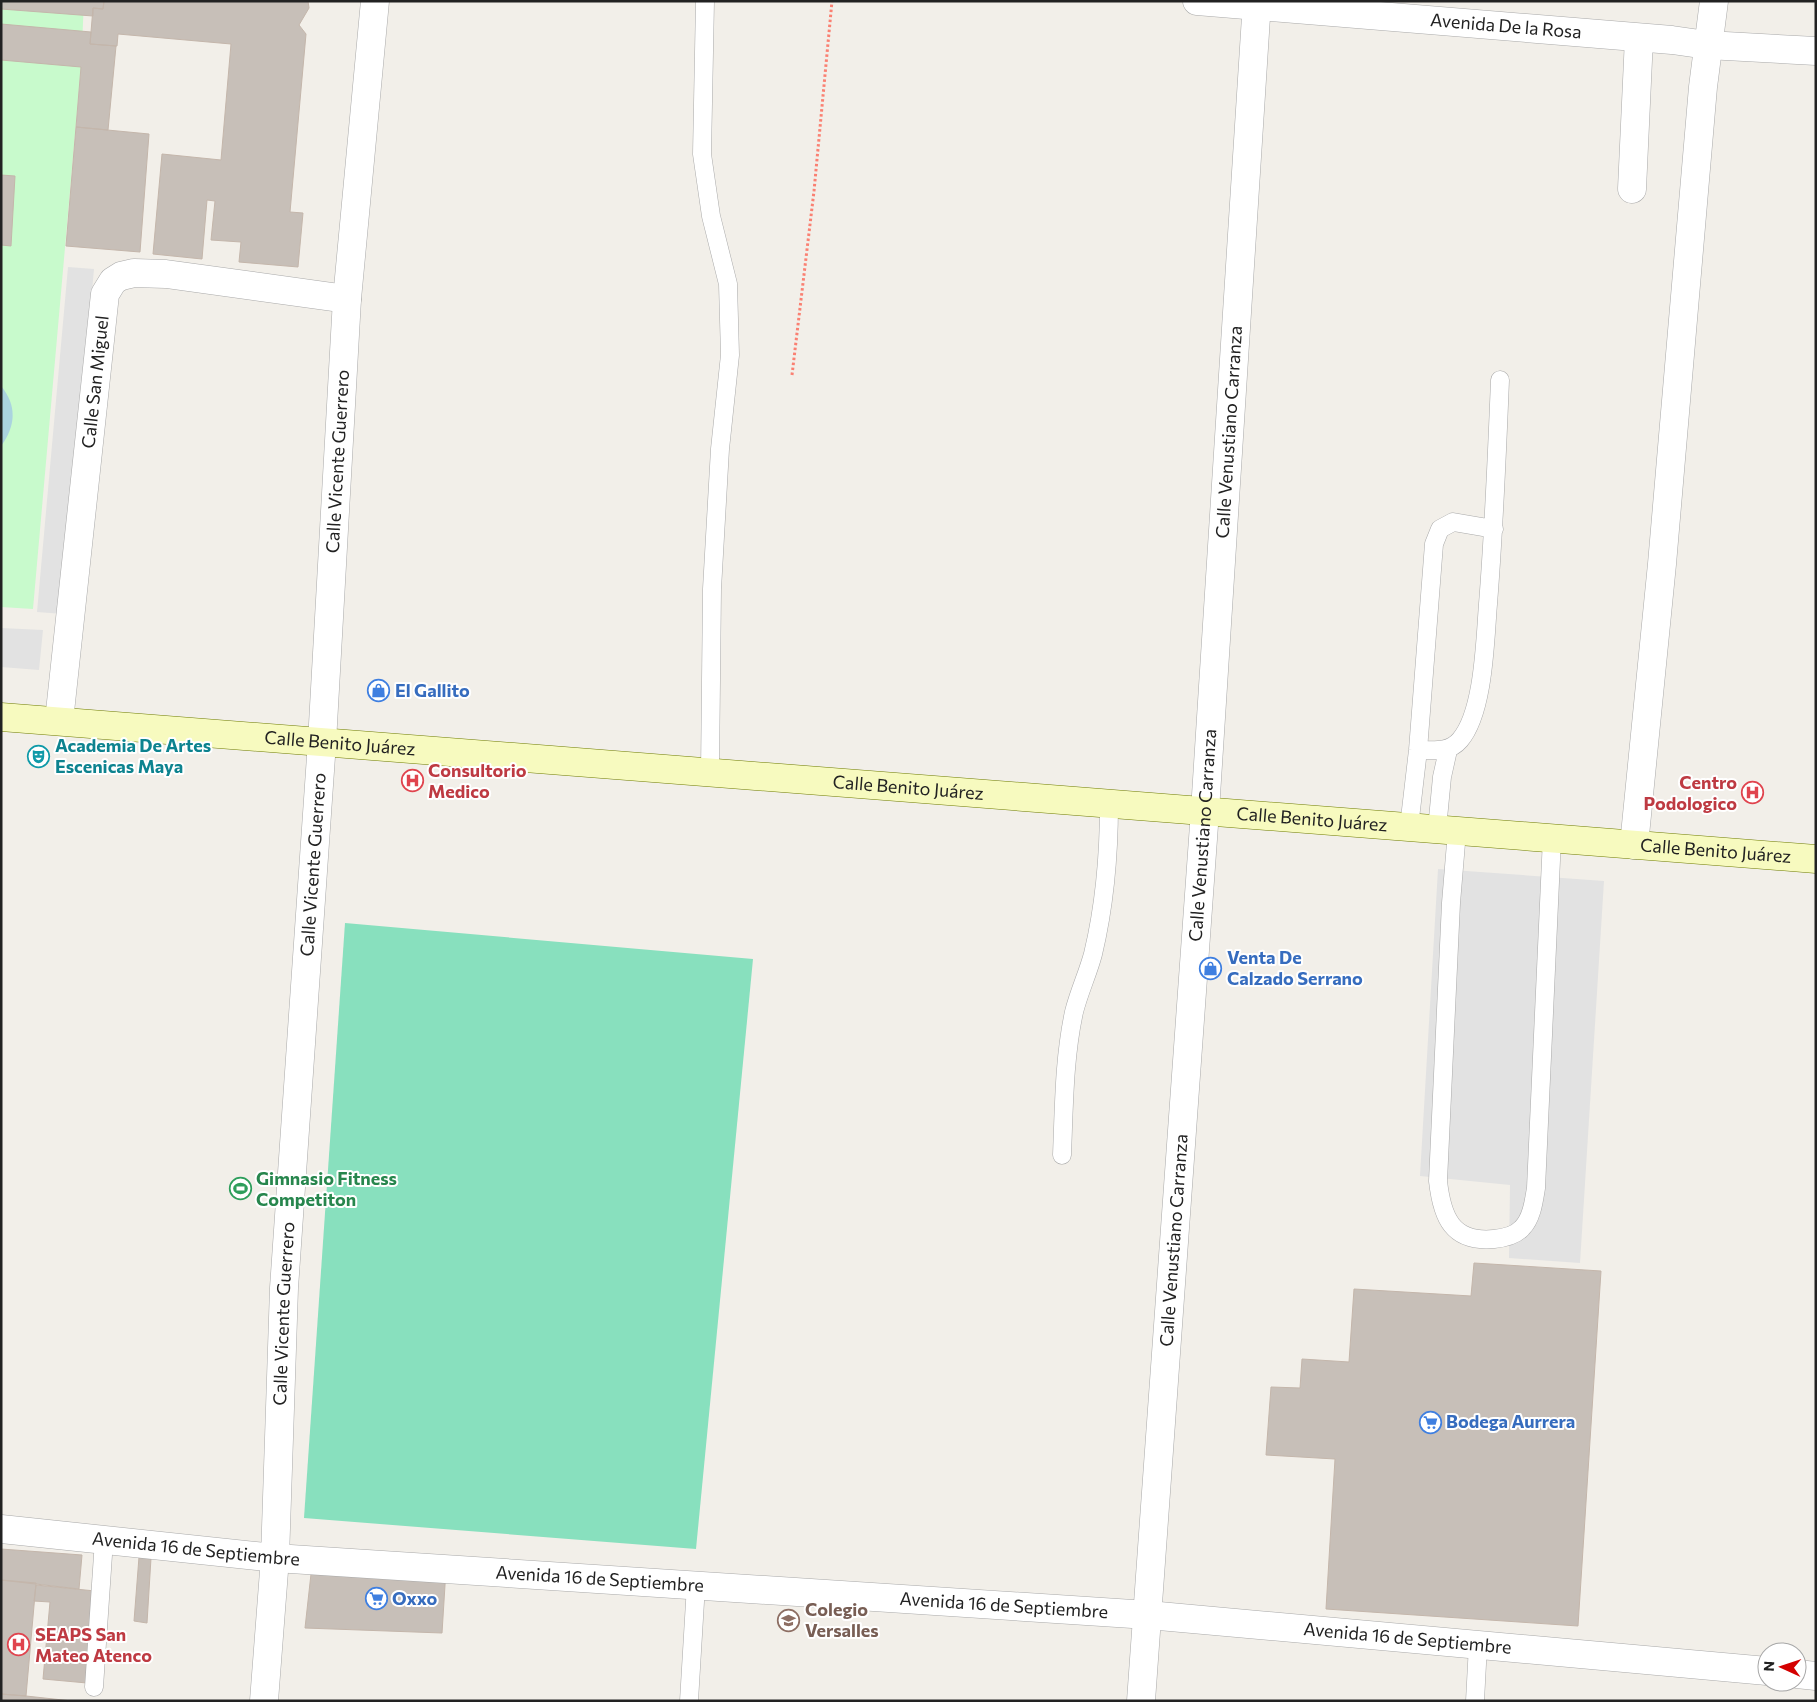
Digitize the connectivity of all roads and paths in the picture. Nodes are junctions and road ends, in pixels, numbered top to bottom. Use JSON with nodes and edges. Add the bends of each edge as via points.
{"nodes":[{"id":1,"x":375,"y":1,"type":"edge"},
{"id":2,"x":705,"y":1,"type":"edge"},
{"id":3,"x":832,"y":1,"type":"edge"},
{"id":4,"x":1197,"y":1,"type":"edge"},
{"id":5,"x":1714,"y":1,"type":"edge"},
{"id":6,"x":1257,"y":3,"type":"edge"},
{"id":7,"x":1639,"y":38,"type":"junction"},
{"id":8,"x":1707,"y":45,"type":"junction"},
{"id":9,"x":1816,"y":51,"type":"edge"},
{"id":10,"x":1632,"y":189,"type":"dead end"},
{"id":11,"x":346,"y":298,"type":"junction"},
{"id":12,"x":792,"y":375,"type":"dead end"},
{"id":13,"x":1500,"y":380,"type":"dead end"},
{"id":14,"x":1494,"y":529,"type":"junction"},
{"id":15,"x":1,"y":717,"type":"edge"},
{"id":16,"x":59,"y":721,"type":"junction"},
{"id":17,"x":322,"y":742,"type":"junction"},
{"id":18,"x":1418,"y":750,"type":"junction"},
{"id":19,"x":1448,"y":750,"type":"junction"},
{"id":20,"x":710,"y":772,"type":"junction"},
{"id":21,"x":1109,"y":804,"type":"junction"},
{"id":22,"x":1205,"y":811,"type":"junction"},
{"id":23,"x":1409,"y":827,"type":"junction"},
{"id":24,"x":1447,"y":830,"type":"junction"},
{"id":25,"x":1552,"y":838,"type":"junction"},
{"id":26,"x":1634,"y":845,"type":"junction"},
{"id":27,"x":1816,"y":860,"type":"edge"},
{"id":28,"x":1062,"y":1155,"type":"dead end"},
{"id":29,"x":1,"y":1529,"type":"edge"},
{"id":30,"x":104,"y":1540,"type":"junction"},
{"id":31,"x":275,"y":1558,"type":"junction"},
{"id":32,"x":696,"y":1585,"type":"junction"},
{"id":33,"x":1148,"y":1614,"type":"junction"},
{"id":34,"x":1478,"y":1645,"type":"junction"},
{"id":35,"x":1757,"y":1670,"type":"edge"},
{"id":36,"x":94,"y":1686,"type":"dead end"},
{"id":37,"x":264,"y":1701,"type":"edge"},
{"id":38,"x":689,"y":1701,"type":"edge"},
{"id":39,"x":1141,"y":1701,"type":"edge"},
{"id":40,"x":1475,"y":1701,"type":"edge"}],
"edges":[{"from":1,"to":11,"type":"street","name":"Calle Vicente Guerrero"},
{"from":2,"to":20,"type":"lane","via":[[702,154],[711,216],[728,284],[730,355],[720,449],[712,589]]},
{"from":3,"to":12,"type":"path"},
{"from":4,"to":6,"type":"street","name":"Avenida De la Rosa"},
{"from":5,"to":8,"type":"street"},
{"from":6,"to":7,"type":"street","name":"Avenida De la Rosa"},
{"from":6,"to":22,"type":"street","name":"Calle Venustiano Carranza"},
{"from":7,"to":8,"type":"street","name":"Avenida De la Rosa"},
{"from":7,"to":10,"type":"street"},
{"from":8,"to":9,"type":"street","name":"Avenida De la Rosa"},
{"from":8,"to":26,"type":"street"},
{"from":11,"to":16,"type":"street","name":"Calle San Miguel","via":[[166,274],[121,276],[108,287]]},
{"from":11,"to":17,"type":"street","name":"Calle Vicente Guerrero"},
{"from":13,"to":14,"type":"lane"},
{"from":14,"to":18,"type":"lane","via":[[1453,522],[1440,529],[1434,544]]},
{"from":14,"to":19,"type":"lane","via":[[1482,680],[1471,720],[1460,740]]},
{"from":15,"to":16,"type":"main road","name":"Calle Benito Juárez"},
{"from":16,"to":17,"type":"main road","name":"Calle Benito Juárez"},
{"from":17,"to":20,"type":"main road","name":"Calle Benito Juárez"},
{"from":17,"to":31,"type":"street","name":"Calle Vicente Guerrero","via":[[284,1288]]},
{"from":18,"to":19,"type":"lane"},
{"from":18,"to":23,"type":"lane"},
{"from":19,"to":24,"type":"lane","via":[[1442,776]]},
{"from":20,"to":21,"type":"main road","name":"Calle Benito Juárez"},
{"from":21,"to":22,"type":"main road","name":"Calle Benito Juárez"},
{"from":21,"to":28,"type":"lane","via":[[1109,860],[1102,913],[1074,1011],[1066,1064]]},
{"from":22,"to":23,"type":"main road","name":"Calle Benito Juárez"},
{"from":22,"to":33,"type":"street","name":"Calle Venustiano Carranza"},
{"from":23,"to":24,"type":"main road","name":"Calle Benito Juárez"},
{"from":24,"to":25,"type":"main road","name":"Calle Benito Juárez"},
{"from":24,"to":25,"type":"lane","via":[[1451,903],[1438,1181],[1440,1204],[1450,1225],[1466,1237],[1484,1240],[1506,1238],[1522,1228],[1531,1211],[1536,1188]]},
{"from":25,"to":26,"type":"main road","name":"Calle Benito Juárez"},
{"from":26,"to":27,"type":"main road","name":"Calle Benito Juárez"},
{"from":29,"to":30,"type":"street","name":"Avenida 16 de Septiembre"},
{"from":30,"to":31,"type":"street","name":"Avenida 16 de Septiembre"},
{"from":30,"to":36,"type":"lane"},
{"from":31,"to":32,"type":"street","name":"Avenida 16 de Septiembre"},
{"from":31,"to":37,"type":"street","name":"Calle Vicente Guerrero"},
{"from":32,"to":33,"type":"street","name":"Avenida 16 de Septiembre"},
{"from":32,"to":38,"type":"lane"},
{"from":33,"to":34,"type":"street","name":"Avenida 16 de Septiembre"},
{"from":33,"to":39,"type":"street","name":"Calle Venustiano Carranza"},
{"from":34,"to":35,"type":"street","name":"Avenida 16 de Septiembre"},
{"from":34,"to":40,"type":"lane"}]}
